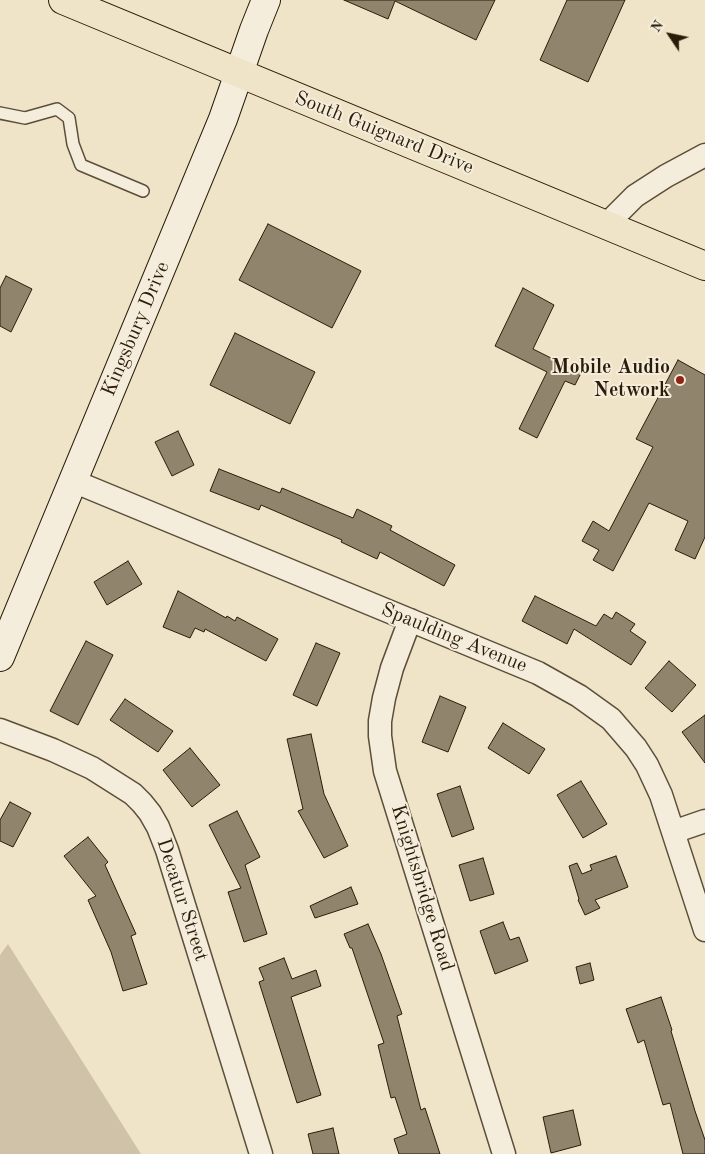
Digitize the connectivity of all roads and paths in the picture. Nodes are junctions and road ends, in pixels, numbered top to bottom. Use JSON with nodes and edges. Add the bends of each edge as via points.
{"nodes":[{"id":1,"x":63,"y":0,"type":"edge"},
{"id":2,"x":266,"y":0,"type":"edge"},
{"id":3,"x":238,"y":73,"type":"junction"},
{"id":4,"x":0,"y":113,"type":"edge"},
{"id":5,"x":705,"y":156,"type":"edge"},
{"id":6,"x":142,"y":191,"type":"dead end"},
{"id":7,"x":606,"y":225,"type":"junction"},
{"id":8,"x":705,"y":266,"type":"edge"},
{"id":9,"x":73,"y":481,"type":"junction"},
{"id":10,"x":410,"y":620,"type":"junction"},
{"id":11,"x":0,"y":657,"type":"edge"},
{"id":12,"x":0,"y":730,"type":"edge"},
{"id":13,"x":705,"y":821,"type":"edge"},
{"id":14,"x":673,"y":832,"type":"junction"},
{"id":15,"x":705,"y":930,"type":"edge"},
{"id":16,"x":261,"y":1154,"type":"edge"},
{"id":17,"x":504,"y":1154,"type":"edge"}],
"edges":[{"from":1,"to":3,"type":"highway","name":"South Guignard Drive"},
{"from":2,"to":3,"type":"street","name":"Kingsbury Drive"},
{"from":3,"to":7,"type":"highway","name":"South Guignard Drive"},
{"from":3,"to":9,"type":"street","name":"Kingsbury Drive","via":[[223,119]]},
{"from":4,"to":6,"type":"lane","via":[[25,118],[57,110],[69,118],[73,144],[81,165]]},
{"from":5,"to":7,"type":"street","via":[[635,196]]},
{"from":7,"to":8,"type":"highway","name":"South Guignard Drive"},
{"from":9,"to":10,"type":"street","name":"Spaulding Avenue"},
{"from":9,"to":11,"type":"street","name":"Kingsbury Drive"},
{"from":10,"to":14,"type":"street","name":"Spaulding Avenue","via":[[538,673],[611,719],[647,766]]},
{"from":10,"to":17,"type":"street","name":"Knightsbridge Road","via":[[392,668],[381,714],[380,736],[386,771]]},
{"from":12,"to":16,"type":"street","name":"Decatur Street","via":[[92,768],[133,794],[150,813],[167,850]]},
{"from":13,"to":14,"type":"street"},
{"from":14,"to":15,"type":"street","name":"Spaulding Avenue"}]}
